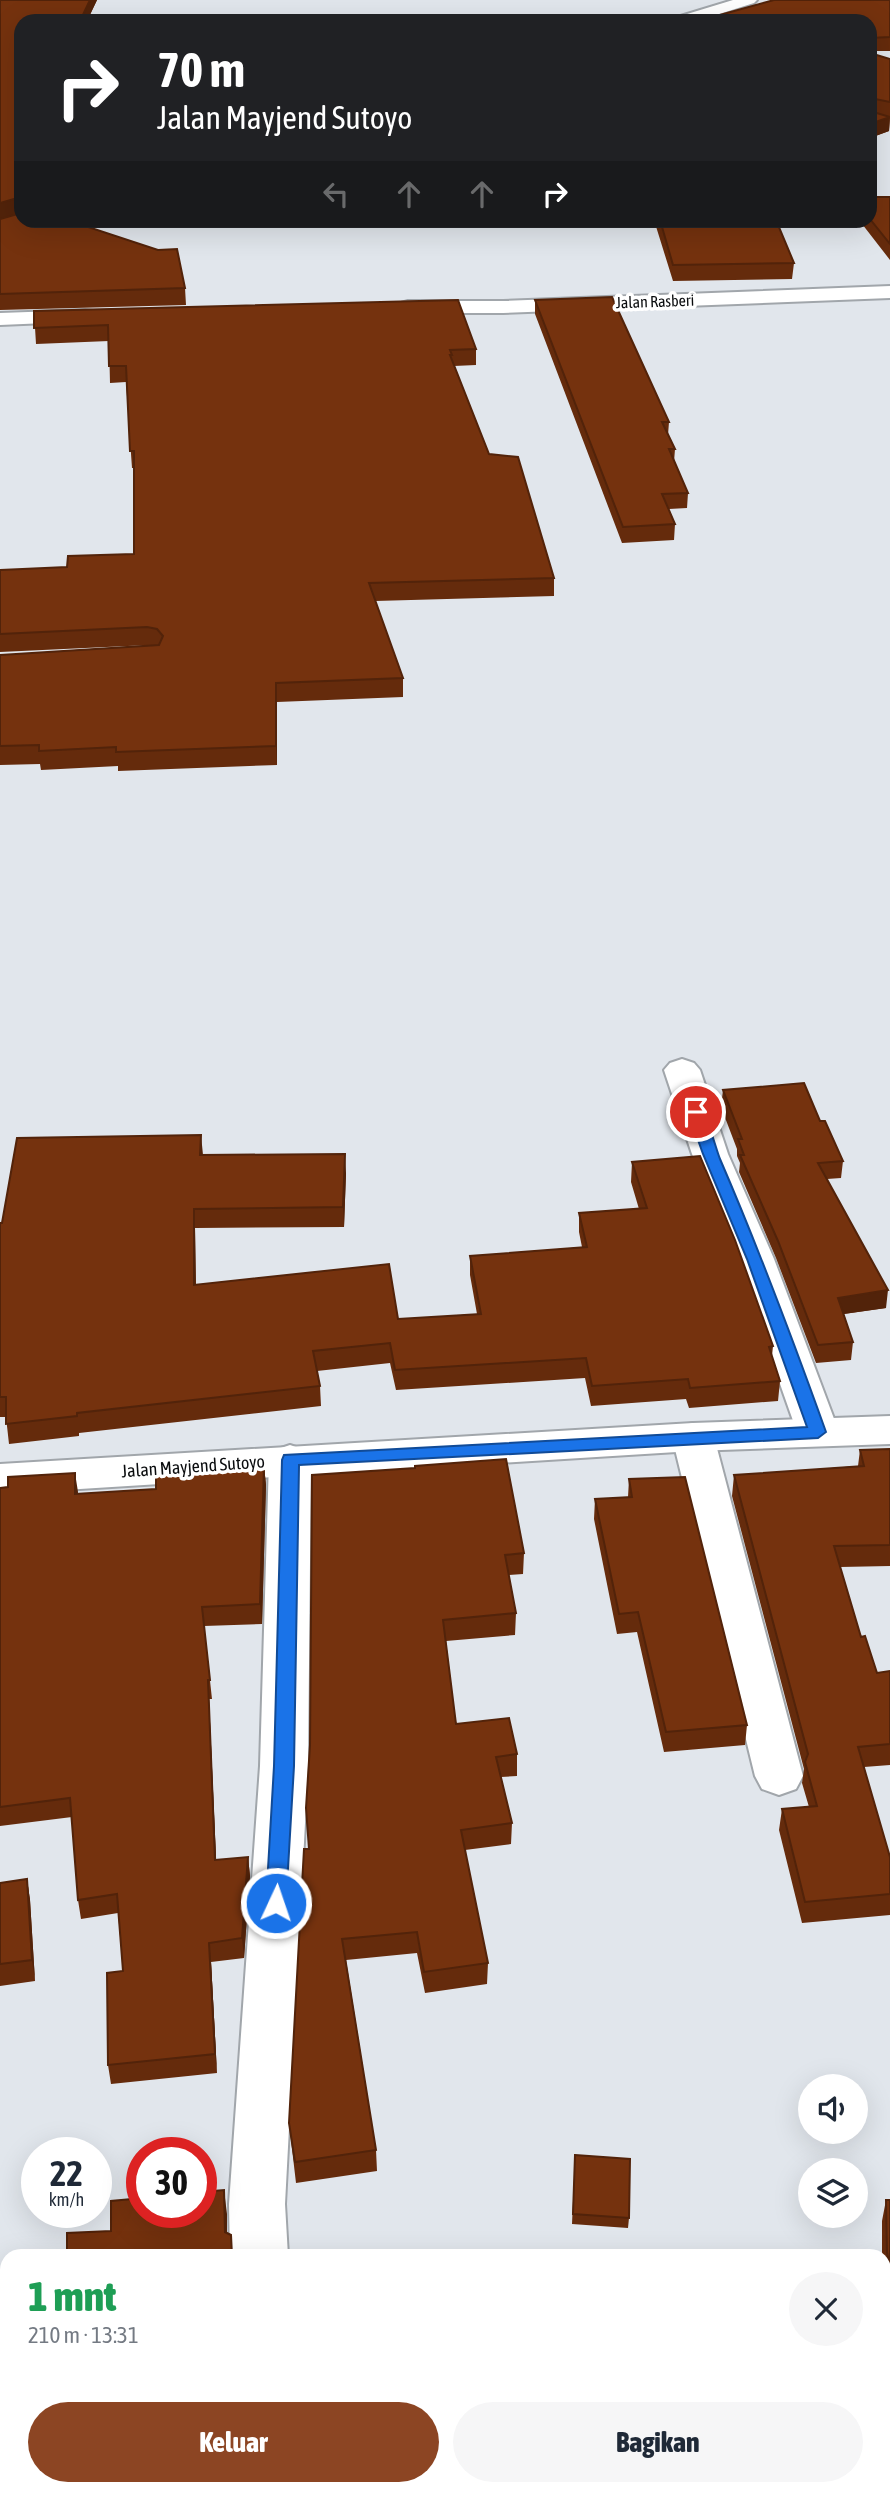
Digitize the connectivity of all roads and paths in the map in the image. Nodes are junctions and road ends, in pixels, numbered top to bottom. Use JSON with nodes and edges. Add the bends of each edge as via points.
{"nodes":[{"id":1,"x":749,"y":0,"type":"edge"},
{"id":2,"x":703,"y":14,"type":"edge"},
{"id":3,"x":890,"y":292,"type":"edge"},
{"id":4,"x":382,"y":307,"type":"edge"},
{"id":5,"x":109,"y":316,"type":"edge"},
{"id":6,"x":0,"y":319,"type":"edge"},
{"id":7,"x":681,"y":1070,"type":"dead end"},
{"id":8,"x":890,"y":1430,"type":"edge"},
{"id":9,"x":818,"y":1432,"type":"junction"},
{"id":10,"x":694,"y":1437,"type":"junction"},
{"id":11,"x":290,"y":1460,"type":"junction"},
{"id":12,"x":0,"y":1479,"type":"edge"},
{"id":13,"x":779,"y":1776,"type":"dead end"},
{"id":14,"x":259,"y":2249,"type":"edge"}],
"edges":[{"from":1,"to":2,"type":"street"},
{"from":3,"to":4,"type":"street","name":"Jalan Rasberi","via":[[503,307]]},
{"from":5,"to":6,"type":"street"},
{"from":7,"to":9,"type":"street"},
{"from":8,"to":9,"type":"street","name":"Jalan Mayjend Sutoyo"},
{"from":9,"to":10,"type":"street","name":"Jalan Mayjend Sutoyo"},
{"from":10,"to":11,"type":"street","name":"Jalan Mayjend Sutoyo"},
{"from":10,"to":13,"type":"street"},
{"from":11,"to":12,"type":"street","name":"Jalan Mayjend Sutoyo"},
{"from":11,"to":14,"type":"street","via":[[284,1766],[257,2204]]}]}
